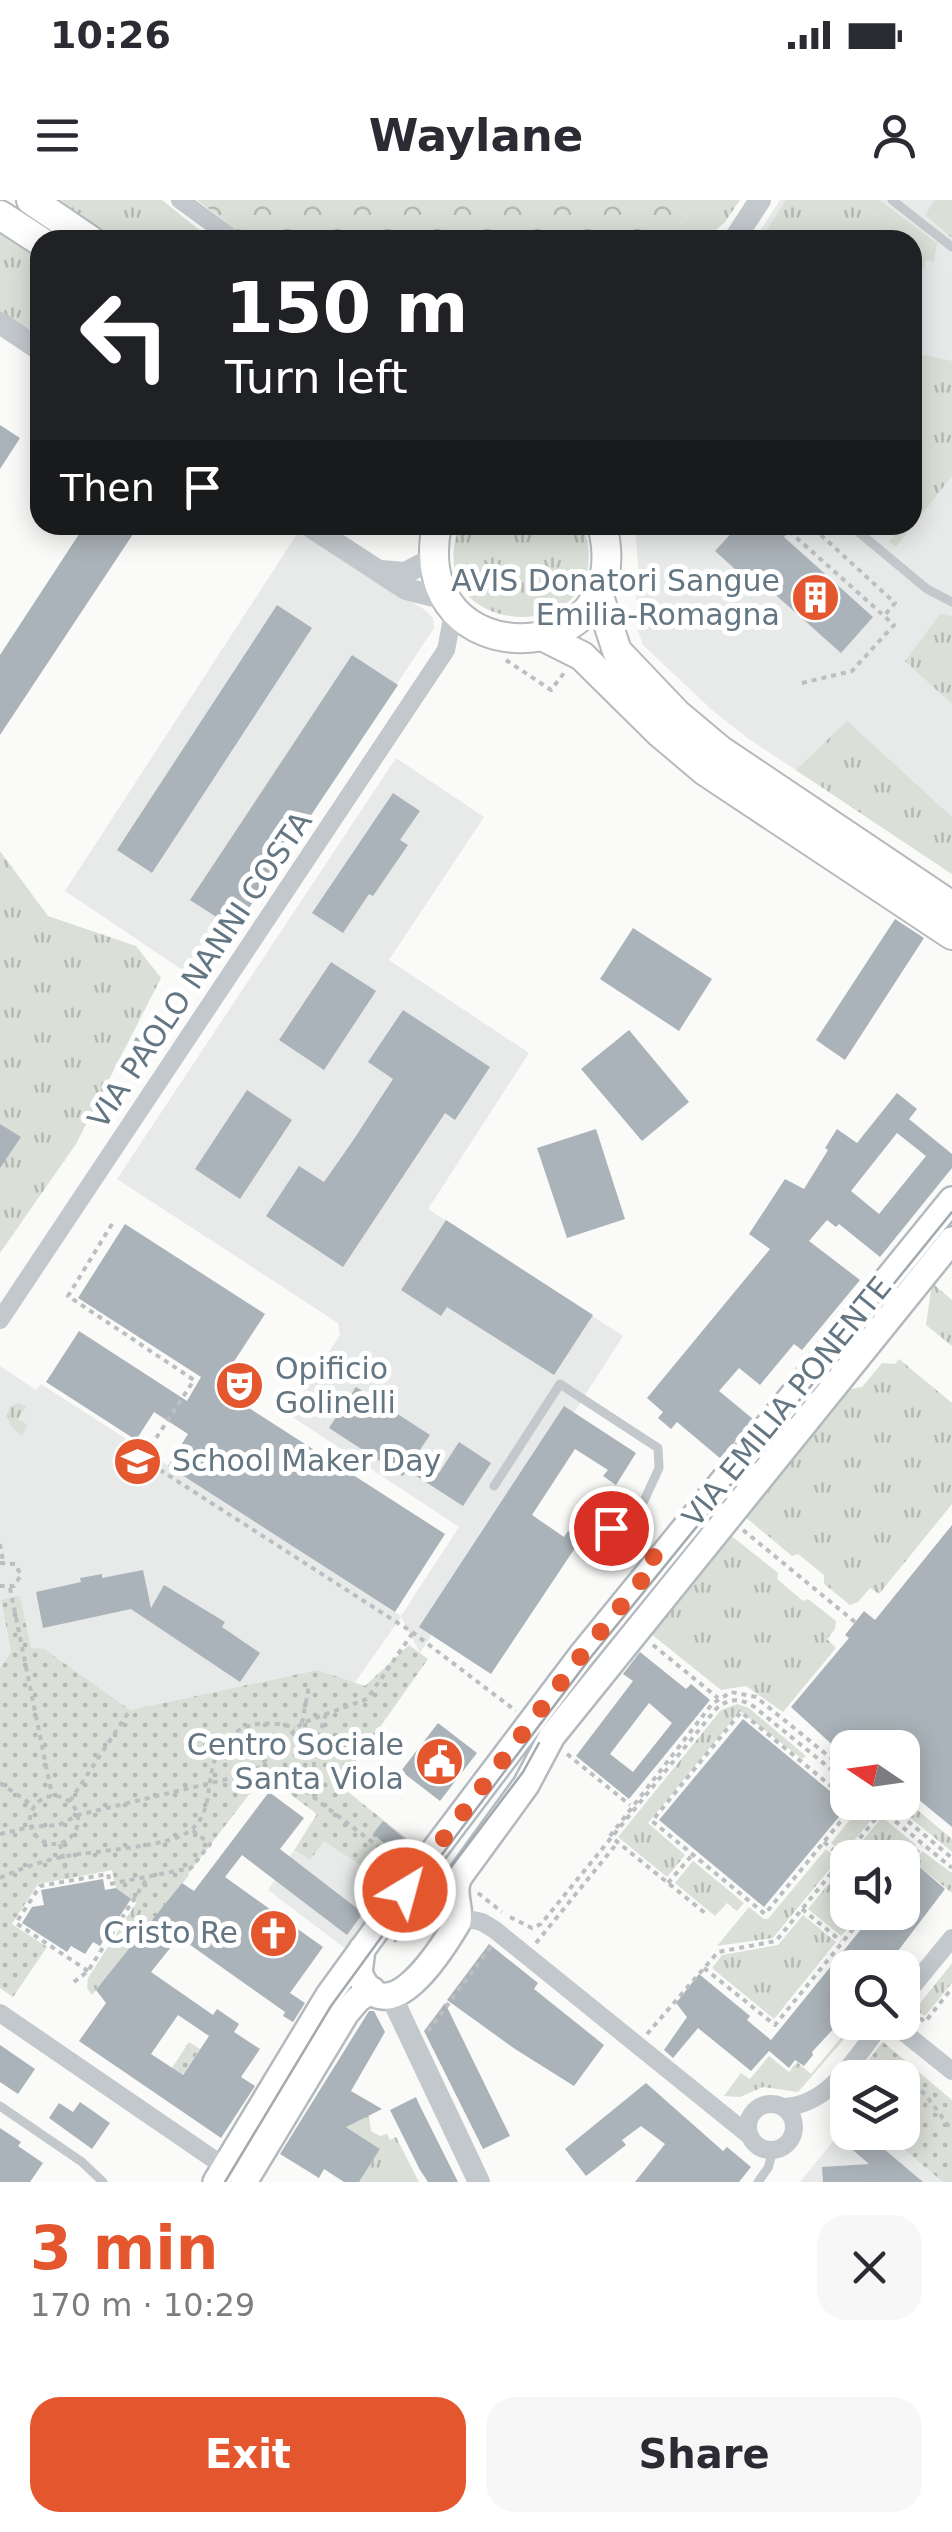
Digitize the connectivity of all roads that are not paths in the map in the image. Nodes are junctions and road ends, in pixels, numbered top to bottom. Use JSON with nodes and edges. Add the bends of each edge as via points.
{"nodes":[{"id":1,"x":31,"y":200,"type":"edge"},
{"id":2,"x":180,"y":200,"type":"edge"},
{"id":3,"x":760,"y":200,"type":"edge"},
{"id":4,"x":892,"y":200,"type":"edge"},
{"id":5,"x":0,"y":215,"type":"edge"},
{"id":6,"x":75,"y":230,"type":"edge"},
{"id":7,"x":220,"y":230,"type":"edge"},
{"id":8,"x":740,"y":230,"type":"edge"},
{"id":9,"x":30,"y":234,"type":"edge"},
{"id":10,"x":952,"y":247,"type":"edge"},
{"id":11,"x":0,"y":324,"type":"edge"},
{"id":12,"x":30,"y":344,"type":"edge"},
{"id":13,"x":323,"y":535,"type":"edge"},
{"id":14,"x":435,"y":535,"type":"edge"},
{"id":15,"x":603,"y":535,"type":"edge"},
{"id":16,"x":862,"y":535,"type":"edge"},
{"id":17,"x":434,"y":558,"type":"junction"},
{"id":18,"x":377,"y":570,"type":"junction"},
{"id":19,"x":598,"y":593,"type":"junction"},
{"id":20,"x":952,"y":602,"type":"edge"},
{"id":21,"x":450,"y":604,"type":"junction"},
{"id":22,"x":542,"y":636,"type":"junction"},
{"id":23,"x":491,"y":643,"type":"junction"},
{"id":24,"x":446,"y":650,"type":"junction"},
{"id":25,"x":952,"y":906,"type":"edge"},
{"id":26,"x":952,"y":936,"type":"edge"},
{"id":27,"x":952,"y":1200,"type":"edge"},
{"id":28,"x":952,"y":1240,"type":"edge"},
{"id":29,"x":0,"y":1320,"type":"edge"},
{"id":30,"x":494,"y":1486,"type":"dead end"},
{"id":31,"x":611,"y":1528,"type":"dead end"},
{"id":32,"x":627,"y":1538,"type":"junction"},
{"id":33,"x":658,"y":1560,"type":"junction"},
{"id":34,"x":407,"y":1879,"type":"junction"},
{"id":35,"x":460,"y":1898,"type":"junction"},
{"id":36,"x":952,"y":1938,"type":"edge"},
{"id":37,"x":362,"y":1949,"type":"junction"},
{"id":38,"x":920,"y":1977,"type":"edge"},
{"id":39,"x":381,"y":1993,"type":"junction"},
{"id":40,"x":0,"y":2013,"type":"edge"},
{"id":41,"x":869,"y":2040,"type":"edge"},
{"id":42,"x":914,"y":2040,"type":"edge"},
{"id":43,"x":952,"y":2071,"type":"edge"},
{"id":44,"x":825,"y":2094,"type":"junction"},
{"id":45,"x":0,"y":2106,"type":"edge"},
{"id":46,"x":710,"y":2106,"type":"junction"},
{"id":47,"x":784,"y":2107,"type":"junction"},
{"id":48,"x":754,"y":2111,"type":"junction"},
{"id":49,"x":795,"y":2129,"type":"junction"},
{"id":50,"x":750,"y":2136,"type":"junction"},
{"id":51,"x":773,"y":2151,"type":"junction"},
{"id":52,"x":228,"y":2177,"type":"edge"},
{"id":53,"x":104,"y":2182,"type":"edge"},
{"id":54,"x":479,"y":2182,"type":"edge"},
{"id":55,"x":758,"y":2182,"type":"edge"}],
"edges":[{"from":1,"to":6,"type":"main road"},
{"from":2,"to":7,"type":"street"},
{"from":3,"to":8,"type":"street"},
{"from":4,"to":10,"type":"lane"},
{"from":5,"to":9,"type":"main road"},
{"from":11,"to":12,"type":"street"},
{"from":13,"to":18,"type":"street"},
{"from":14,"to":17,"type":"main road"},
{"from":15,"to":19,"type":"main road"},
{"from":16,"to":20,"type":"lane"},
{"from":17,"to":18,"type":"street","via":[[405,573]]},
{"from":17,"to":21,"type":"main road"},
{"from":18,"to":21,"type":"street"},
{"from":19,"to":22,"type":"main road","via":[[584,614]]},
{"from":19,"to":25,"type":"main road","via":[[617,651],[676,714]]},
{"from":21,"to":23,"type":"main road"},
{"from":21,"to":24,"type":"street","name":"VIA PAOLO NANNI COSTA"},
{"from":22,"to":23,"type":"main road"},
{"from":22,"to":26,"type":"main road","via":[[582,656],[705,771]]},
{"from":23,"to":24,"type":"street"},
{"from":24,"to":29,"type":"street","name":"VIA PAOLO NANNI COSTA"},
{"from":27,"to":33,"type":"main road","name":"VIA EMILIA PONENTE"},
{"from":28,"to":35,"type":"main road","name":"VIA EMILIA PONENTE","via":[[555,1732],[526,1785],[458,1877]]},
{"from":30,"to":32,"type":"lane","via":[[560,1384],[658,1448],[659,1468]]},
{"from":31,"to":32,"type":"lane"},
{"from":32,"to":33,"type":"lane"},
{"from":33,"to":34,"type":"main road","name":"VIA EMILIA PONENTE"},
{"from":34,"to":35,"type":"main road","via":[[430,1879]]},
{"from":34,"to":37,"type":"main road","name":"VIA EMILIA PONENTE"},
{"from":35,"to":39,"type":"main road","name":"VIA EMILIA PONENTE","via":[[412,1986]]},
{"from":35,"to":46,"type":"street"},
{"from":36,"to":38,"type":"street"},
{"from":37,"to":39,"type":"main road","via":[[359,1973]]},
{"from":37,"to":52,"type":"main road","name":"VIA EMILIA PONENTE","via":[[329,1995]]},
{"from":39,"to":52,"type":"main road","name":"VIA EMILIA PONENTE","via":[[358,1999]]},
{"from":39,"to":54,"type":"street"},
{"from":40,"to":52,"type":"street"},
{"from":41,"to":44,"type":"street"},
{"from":42,"to":43,"type":"street"},
{"from":44,"to":47,"type":"street"},
{"from":44,"to":49,"type":"street"},
{"from":45,"to":53,"type":"lane"},
{"from":46,"to":48,"type":"street"},
{"from":46,"to":50,"type":"street"},
{"from":47,"to":48,"type":"street"},
{"from":47,"to":49,"type":"street"},
{"from":48,"to":50,"type":"street"},
{"from":49,"to":51,"type":"street","via":[[788,2144]]},
{"from":50,"to":51,"type":"street"},
{"from":51,"to":55,"type":"lane"}]}
